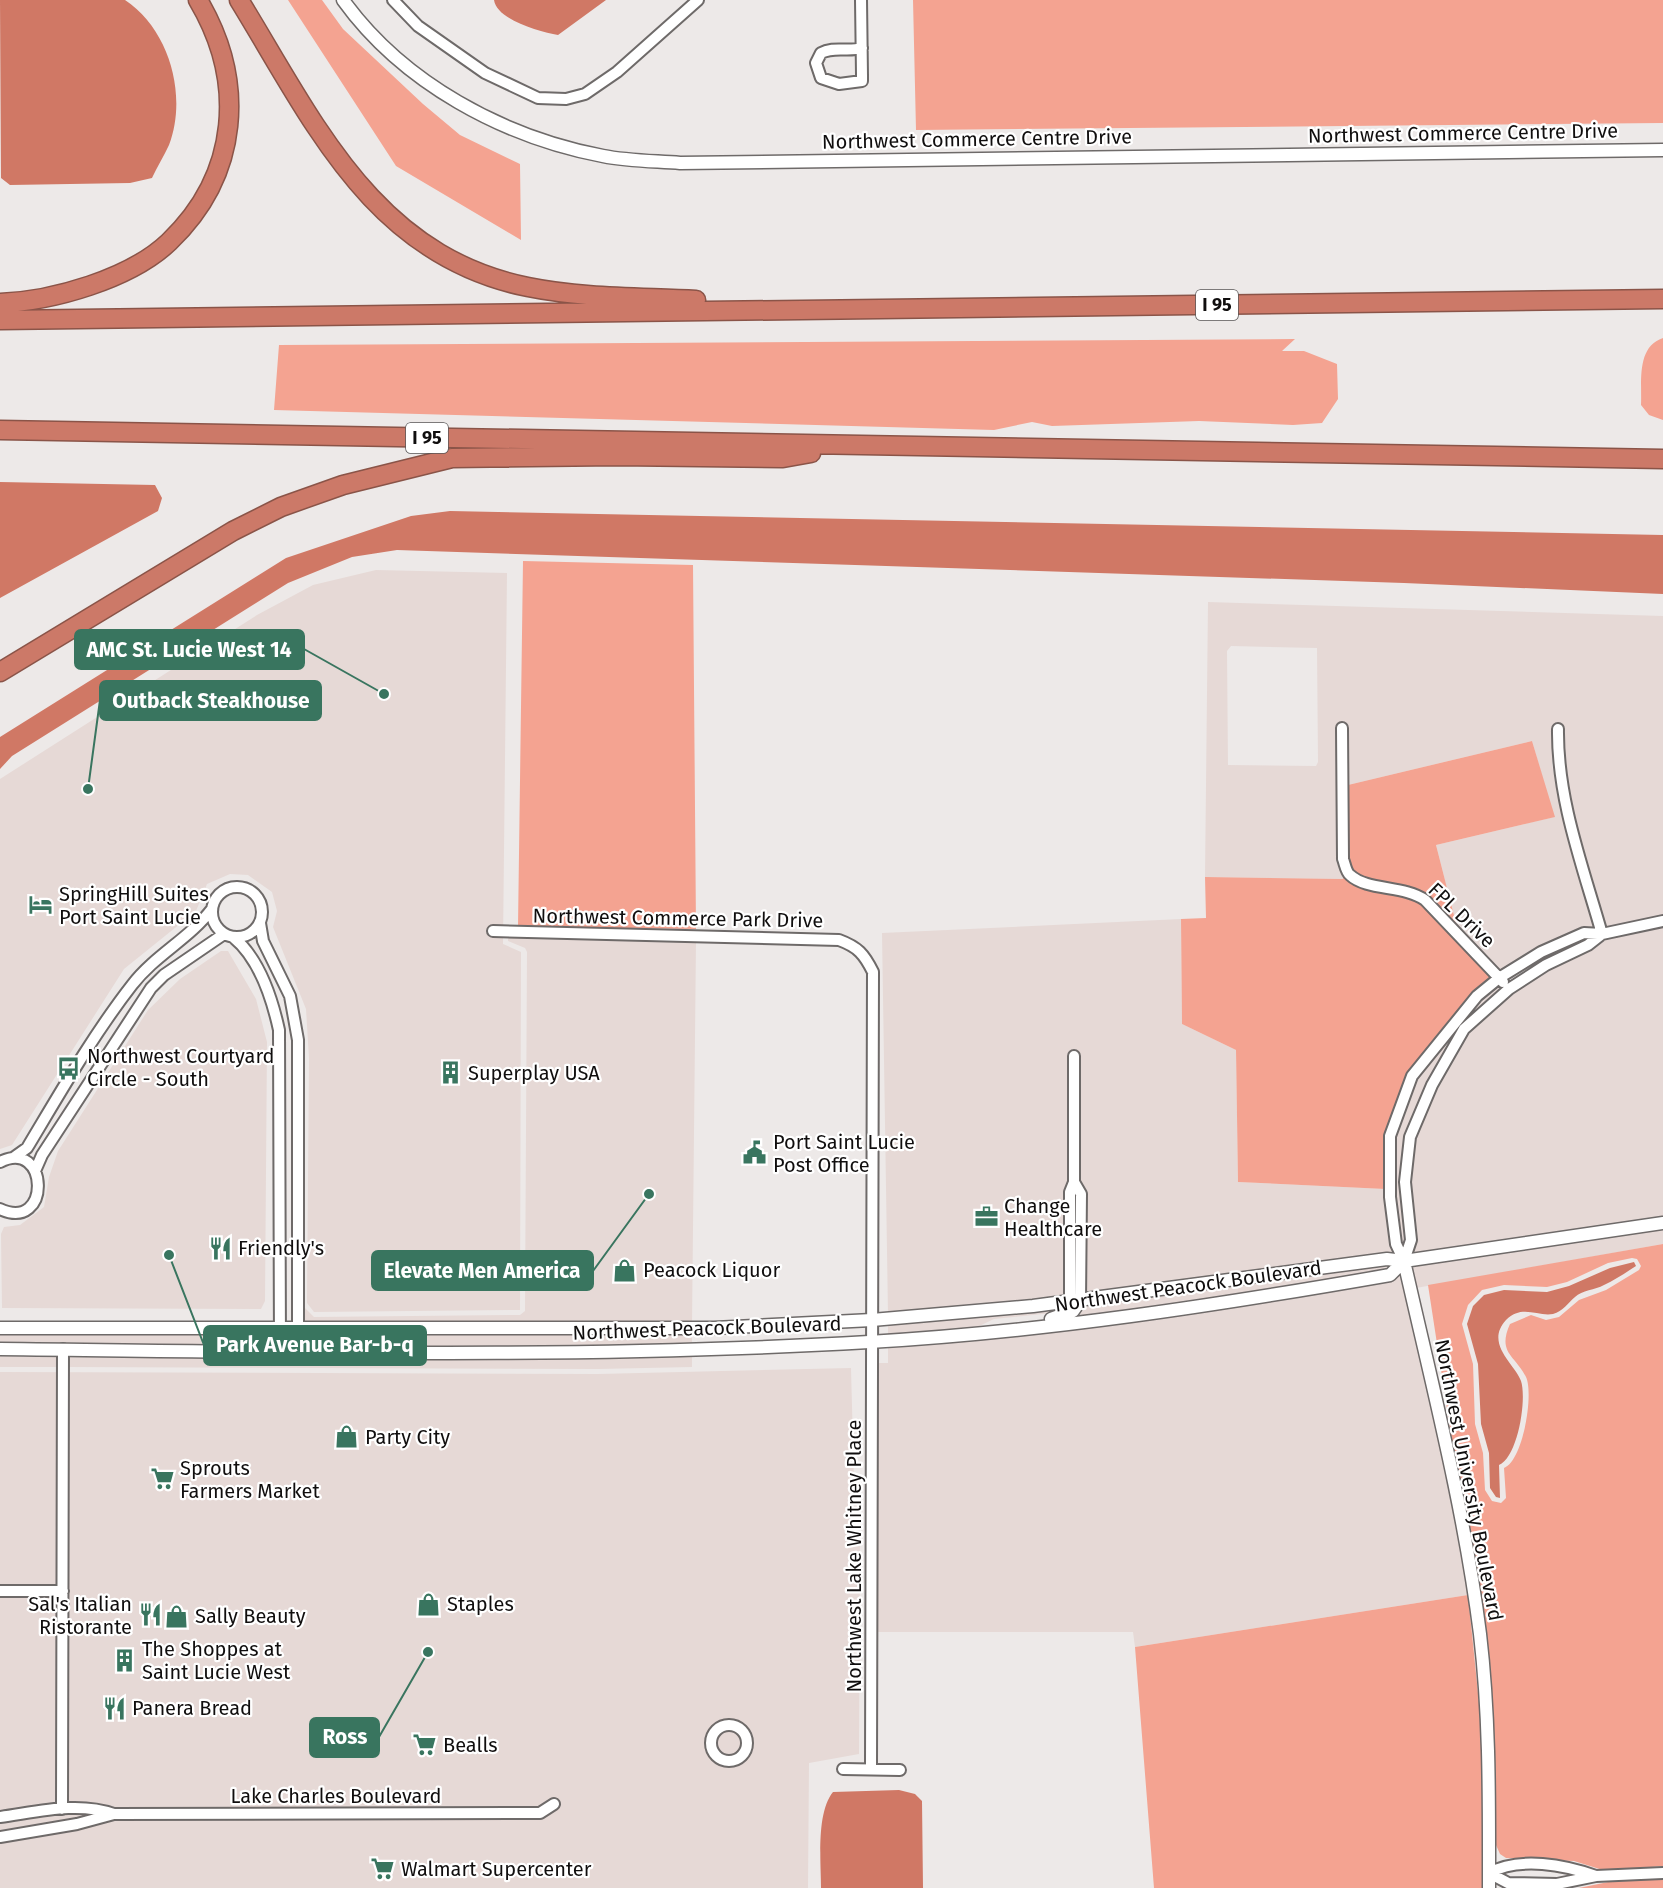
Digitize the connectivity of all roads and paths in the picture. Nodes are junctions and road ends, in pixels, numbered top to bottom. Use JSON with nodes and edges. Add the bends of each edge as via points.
{"nodes":[{"id":1,"x":198,"y":0,"type":"edge"},
{"id":2,"x":239,"y":0,"type":"edge"},
{"id":3,"x":343,"y":0,"type":"edge"},
{"id":4,"x":698,"y":0,"type":"edge"},
{"id":5,"x":861,"y":0,"type":"edge"},
{"id":6,"x":397,"y":2,"type":"edge"},
{"id":7,"x":862,"y":48,"type":"junction"},
{"id":8,"x":1663,"y":150,"type":"edge"},
{"id":9,"x":1663,"y":299,"type":"edge"},
{"id":10,"x":0,"y":303,"type":"edge"},
{"id":11,"x":772,"y":310,"type":"junction"},
{"id":12,"x":0,"y":320,"type":"edge"},
{"id":13,"x":0,"y":430,"type":"edge"},
{"id":14,"x":854,"y":446,"type":"junction"},
{"id":15,"x":1663,"y":459,"type":"edge"},
{"id":16,"x":0,"y":672,"type":"edge"},
{"id":17,"x":1342,"y":728,"type":"dead end"},
{"id":18,"x":1558,"y":729,"type":"dead end"},
{"id":19,"x":212,"y":909,"type":"junction"},
{"id":20,"x":1663,"y":921,"type":"edge"},
{"id":21,"x":260,"y":923,"type":"junction"},
{"id":22,"x":493,"y":932,"type":"dead end"},
{"id":23,"x":1602,"y":934,"type":"junction"},
{"id":24,"x":229,"y":935,"type":"junction"},
{"id":25,"x":1499,"y":978,"type":"junction"},
{"id":26,"x":1509,"y":989,"type":"junction"},
{"id":27,"x":91,"y":1047,"type":"junction"},
{"id":28,"x":106,"y":1056,"type":"junction"},
{"id":29,"x":1074,"y":1056,"type":"dead end"},
{"id":30,"x":14,"y":1158,"type":"junction"},
{"id":31,"x":0,"y":1162,"type":"edge"},
{"id":32,"x":35,"y":1171,"type":"junction"},
{"id":33,"x":281,"y":1202,"type":"junction"},
{"id":34,"x":299,"y":1202,"type":"junction"},
{"id":35,"x":1,"y":1212,"type":"edge"},
{"id":36,"x":1663,"y":1223,"type":"edge"},
{"id":37,"x":1404,"y":1261,"type":"junction"},
{"id":38,"x":1075,"y":1301,"type":"junction"},
{"id":39,"x":872,"y":1320,"type":"junction"},
{"id":40,"x":0,"y":1328,"type":"edge"},
{"id":41,"x":280,"y":1329,"type":"junction"},
{"id":42,"x":298,"y":1329,"type":"junction"},
{"id":43,"x":976,"y":1332,"type":"junction"},
{"id":44,"x":872,"y":1342,"type":"junction"},
{"id":45,"x":0,"y":1349,"type":"edge"},
{"id":46,"x":63,"y":1350,"type":"junction"},
{"id":47,"x":280,"y":1351,"type":"junction"},
{"id":48,"x":298,"y":1351,"type":"junction"},
{"id":49,"x":0,"y":1591,"type":"edge"},
{"id":50,"x":63,"y":1591,"type":"junction"},
{"id":51,"x":843,"y":1769,"type":"dead end"},
{"id":52,"x":872,"y":1769,"type":"junction"},
{"id":53,"x":900,"y":1770,"type":"dead end"},
{"id":54,"x":554,"y":1804,"type":"dead end"},
{"id":55,"x":62,"y":1809,"type":"junction"},
{"id":56,"x":114,"y":1814,"type":"junction"},
{"id":57,"x":0,"y":1817,"type":"edge"},
{"id":58,"x":0,"y":1837,"type":"edge"},
{"id":59,"x":1489,"y":1873,"type":"junction"},
{"id":60,"x":1663,"y":1873,"type":"edge"},
{"id":61,"x":1596,"y":1876,"type":"junction"},
{"id":62,"x":1489,"y":1888,"type":"edge"}],
"edges":[{"from":1,"to":10,"type":"highway","via":[[214,28],[227,69],[230,106],[226,144],[193,216],[168,243],[139,263],[99,282],[52,296]]},
{"from":2,"to":11,"type":"highway","via":[[360,188],[408,234],[442,256],[488,276],[527,287]]},
{"from":3,"to":8,"type":"street","name":"Northwest Commerce Centre Drive","via":[[411,72],[471,109],[526,136],[604,157],[680,163]]},
{"from":4,"to":6,"type":"street","via":[[617,72],[585,94],[566,99],[538,98],[504,83],[418,26]]},
{"from":5,"to":7,"type":"street"},
{"from":7,"to":7,"type":"street","via":[[821,54],[816,63],[821,78],[839,84],[862,81]]},
{"from":9,"to":11,"type":"highway","number":"I 95"},
{"from":11,"to":12,"type":"highway","number":"I 95"},
{"from":13,"to":14,"type":"highway","number":"I 95"},
{"from":14,"to":15,"type":"highway","number":"I 95"},
{"from":14,"to":16,"type":"highway","via":[[783,458],[452,458],[374,476],[281,507],[233,531]]},
{"from":17,"to":25,"type":"street","name":"FPL Drive","via":[[1343,859],[1349,875],[1420,896]]},
{"from":18,"to":23,"type":"street","via":[[1557,765],[1563,796]]},
{"from":19,"to":21,"type":"street","via":[[224,890],[248,889],[259,900]]},
{"from":19,"to":24,"type":"street","via":[[216,926]]},
{"from":19,"to":27,"type":"street","via":[[199,927],[144,970]]},
{"from":20,"to":23,"type":"street"},
{"from":21,"to":24,"type":"street","via":[[250,933]]},
{"from":21,"to":34,"type":"street","via":[[263,941],[296,1016]]},
{"from":22,"to":39,"type":"street","name":"Northwest Commerce Park Drive","via":[[816,938],[856,946],[873,972],[874,988]]},
{"from":23,"to":25,"type":"street","via":[[1584,933],[1541,952]]},
{"from":23,"to":26,"type":"street"},
{"from":24,"to":28,"type":"street","via":[[164,975],[151,988]]},
{"from":24,"to":33,"type":"street","via":[[243,945],[266,986],[279,1030]]},
{"from":25,"to":26,"type":"street","name":"FPL Drive"},
{"from":25,"to":37,"type":"street","via":[[1477,996],[1412,1076],[1390,1136],[1390,1197],[1396,1244]]},
{"from":26,"to":37,"type":"street","via":[[1464,1029],[1432,1085],[1410,1137],[1405,1182],[1411,1240]]},
{"from":27,"to":28,"type":"street"},
{"from":27,"to":30,"type":"street","via":[[27,1148]]},
{"from":28,"to":32,"type":"street"},
{"from":29,"to":38,"type":"street","via":[[1074,1182],[1081,1194]]},
{"from":30,"to":31,"type":"street"},
{"from":30,"to":32,"type":"street","via":[[28,1163]]},
{"from":32,"to":35,"type":"street","via":[[39,1186],[33,1202],[19,1212]]},
{"from":33,"to":34,"type":"street"},
{"from":33,"to":41,"type":"street"},
{"from":34,"to":42,"type":"street"},
{"from":36,"to":37,"type":"street","name":"Northwest Peacock Boulevard"},
{"from":37,"to":38,"type":"street","name":"Northwest Peacock Boulevard","via":[[1384,1259]]},
{"from":37,"to":43,"type":"street","name":"Northwest Peacock Boulevard","via":[[1390,1275],[1238,1301]]},
{"from":37,"to":59,"type":"street","name":"Northwest University Boulevard","via":[[1448,1451],[1479,1635],[1490,1751]]},
{"from":38,"to":39,"type":"street","name":"Northwest Peacock Boulevard"},
{"from":38,"to":43,"type":"street","via":[[1073,1311],[1063,1317],[994,1324]]},
{"from":39,"to":42,"type":"street","name":"Northwest Peacock Boulevard","via":[[714,1328]]},
{"from":39,"to":44,"type":"street","name":"Northwest Commerce Park Drive"},
{"from":40,"to":41,"type":"street","name":"Northwest Peacock Boulevard"},
{"from":41,"to":42,"type":"street","name":"Northwest Peacock Boulevard"},
{"from":41,"to":47,"type":"street"},
{"from":42,"to":48,"type":"street"},
{"from":43,"to":44,"type":"street","name":"Northwest Peacock Boulevard"},
{"from":44,"to":48,"type":"street","name":"Northwest Peacock Boulevard","via":[[661,1350]]},
{"from":44,"to":52,"type":"street","name":"Northwest Lake Whitney Place"},
{"from":45,"to":46,"type":"street","name":"Northwest Peacock Boulevard"},
{"from":46,"to":47,"type":"street","name":"Northwest Peacock Boulevard"},
{"from":46,"to":50,"type":"street"},
{"from":47,"to":48,"type":"street","name":"Northwest Peacock Boulevard"},
{"from":49,"to":50,"type":"street"},
{"from":50,"to":55,"type":"street"},
{"from":51,"to":52,"type":"street"},
{"from":52,"to":53,"type":"street"},
{"from":54,"to":56,"type":"street","name":"Lake Charles Boulevard","via":[[540,1813]]},
{"from":55,"to":56,"type":"street","via":[[98,1808]]},
{"from":55,"to":57,"type":"street"},
{"from":56,"to":58,"type":"street"},
{"from":59,"to":61,"type":"street","via":[[1508,1883],[1566,1883]]},
{"from":59,"to":61,"type":"street","via":[[1504,1865],[1551,1865]]},
{"from":59,"to":62,"type":"street","name":"Northwest University Boulevard"},
{"from":60,"to":61,"type":"street"}]}
